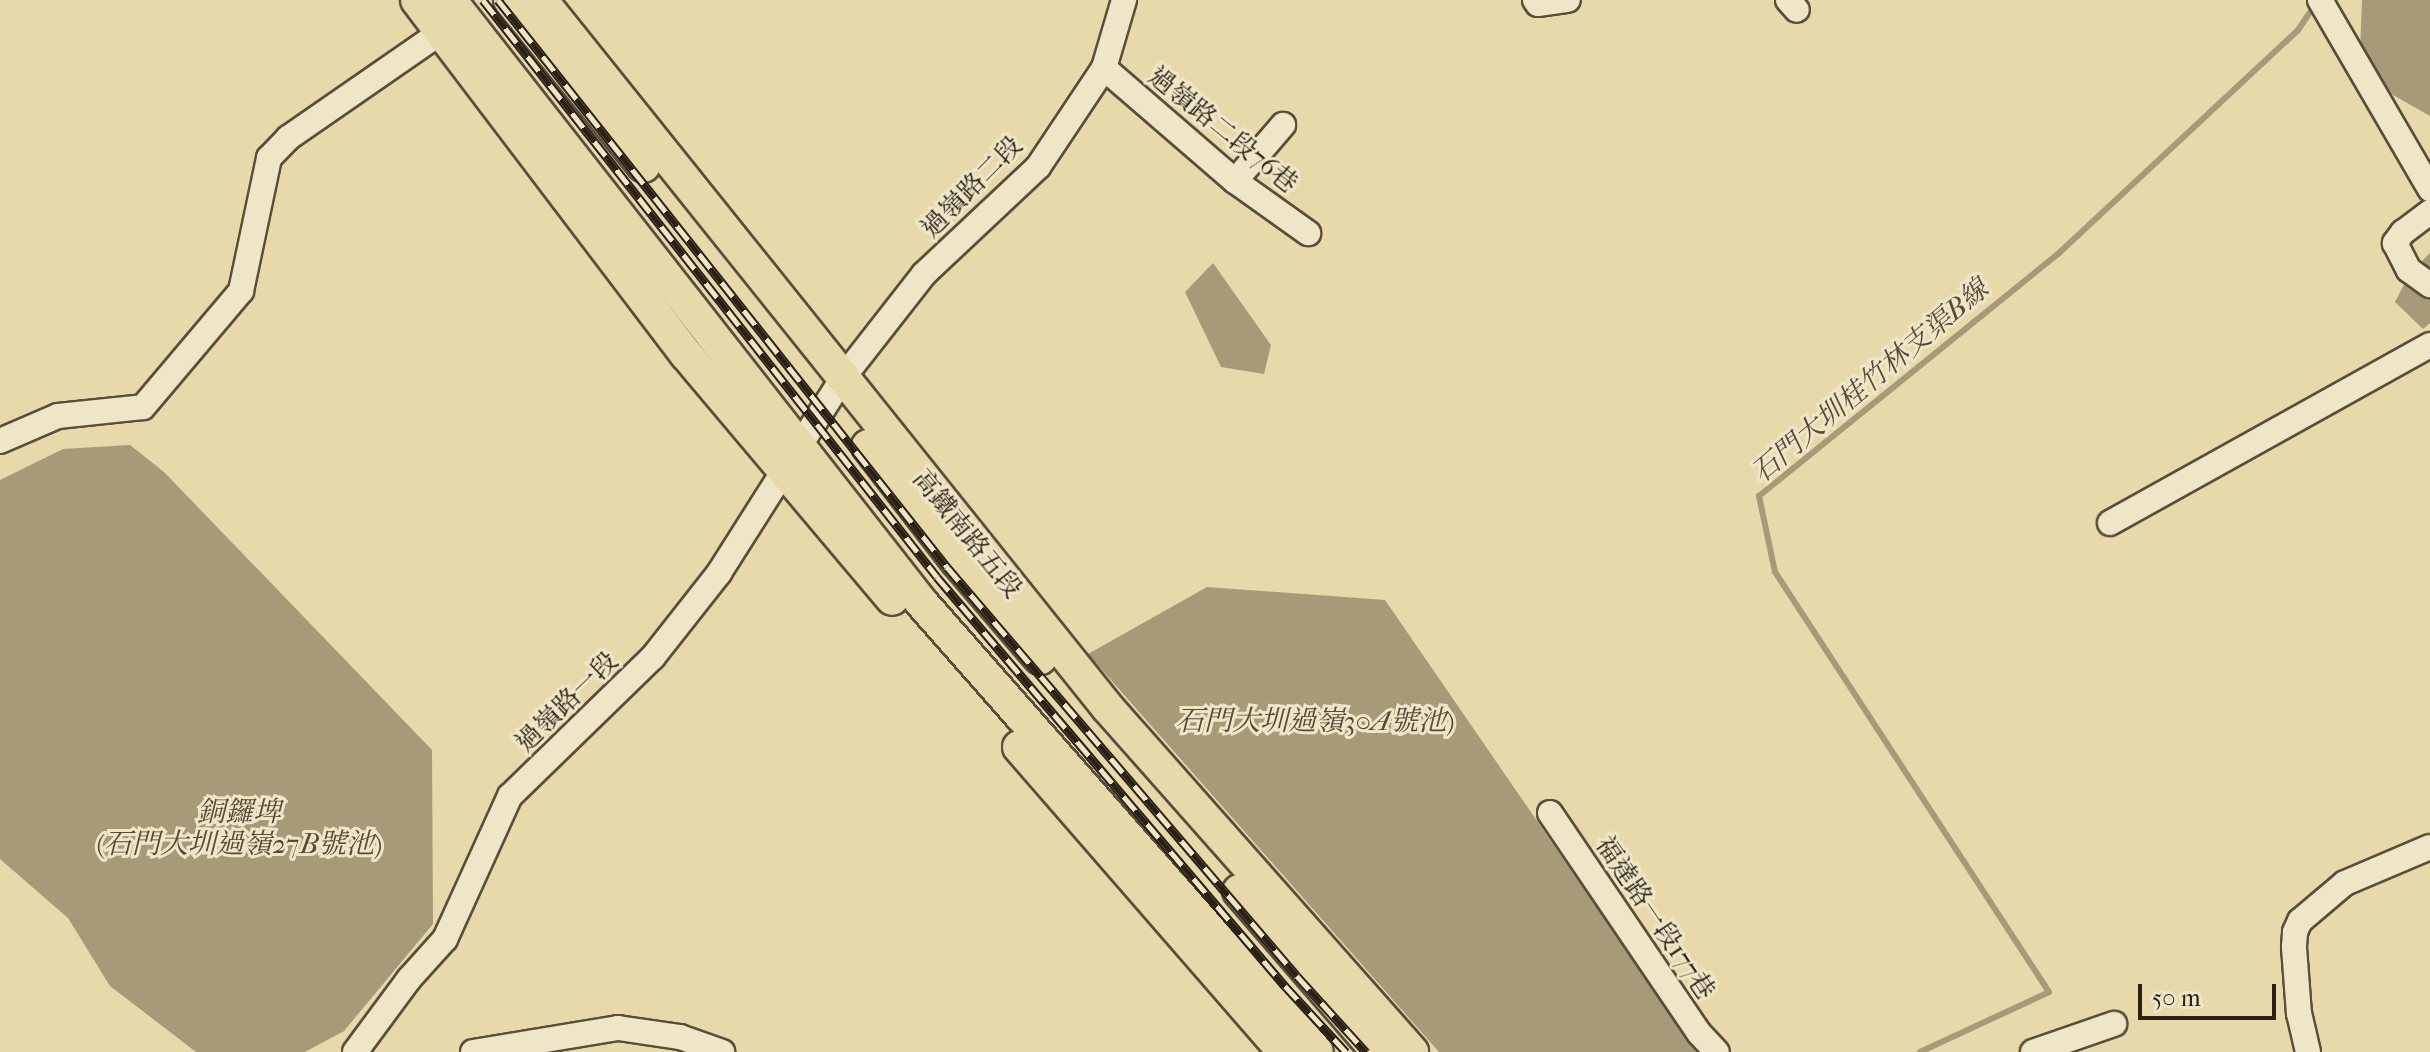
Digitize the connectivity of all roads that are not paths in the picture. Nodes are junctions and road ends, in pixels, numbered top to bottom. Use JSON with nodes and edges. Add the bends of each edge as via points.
{"nodes":[{"id":1,"x":417,"y":0,"type":"edge"},
{"id":2,"x":450,"y":0,"type":"edge"},
{"id":3,"x":510,"y":0,"type":"edge"},
{"id":4,"x":541,"y":0,"type":"edge"},
{"id":5,"x":1124,"y":0,"type":"edge"},
{"id":6,"x":1535,"y":0,"type":"edge"},
{"id":7,"x":1568,"y":0,"type":"edge"},
{"id":8,"x":2320,"y":0,"type":"edge"},
{"id":9,"x":441,"y":32,"type":"junction"},
{"id":10,"x":572,"y":40,"type":"junction"},
{"id":11,"x":1104,"y":68,"type":"junction"},
{"id":12,"x":1283,"y":125,"type":"dead end"},
{"id":13,"x":620,"y":136,"type":"junction"},
{"id":14,"x":1235,"y":181,"type":"junction"},
{"id":15,"x":2430,"y":189,"type":"edge"},
{"id":16,"x":2430,"y":212,"type":"edge"},
{"id":17,"x":1308,"y":233,"type":"dead end"},
{"id":18,"x":2430,"y":285,"type":"edge"},
{"id":19,"x":2430,"y":345,"type":"edge"},
{"id":20,"x":836,"y":388,"type":"junction"},
{"id":21,"x":0,"y":441,"type":"edge"},
{"id":22,"x":791,"y":462,"type":"junction"},
{"id":23,"x":2110,"y":523,"type":"dead end"},
{"id":24,"x":1550,"y":813,"type":"dead end"},
{"id":25,"x":2430,"y":847,"type":"edge"},
{"id":26,"x":1263,"y":993,"type":"junction"},
{"id":27,"x":2114,"y":1024,"type":"dead end"},
{"id":28,"x":355,"y":1052,"type":"edge"},
{"id":29,"x":473,"y":1052,"type":"edge"},
{"id":30,"x":722,"y":1052,"type":"edge"},
{"id":31,"x":1284,"y":1052,"type":"edge"},
{"id":32,"x":1298,"y":1052,"type":"edge"},
{"id":33,"x":1317,"y":1052,"type":"edge"},
{"id":34,"x":1378,"y":1052,"type":"edge"},
{"id":35,"x":1412,"y":1052,"type":"edge"},
{"id":36,"x":1717,"y":1052,"type":"edge"},
{"id":37,"x":2033,"y":1052,"type":"edge"},
{"id":38,"x":2308,"y":1052,"type":"edge"}],
"edges":[{"from":1,"to":9,"type":"main road"},
{"from":2,"to":22,"type":"main road"},
{"from":3,"to":13,"type":"main road","name":"高鐵南路五段"},
{"from":4,"to":10,"type":"main road","name":"高鐵南路五段"},
{"from":5,"to":11,"type":"street","name":"過嶺路二段"},
{"from":6,"to":7,"type":"street"},
{"from":8,"to":15,"type":"street"},
{"from":9,"to":21,"type":"street","via":[[288,138],[269,158],[241,291],[143,407],[58,416]]},
{"from":9,"to":22,"type":"main road","via":[[686,354]]},
{"from":10,"to":13,"type":"main road"},
{"from":10,"to":20,"type":"main road","name":"高鐵南路五段"},
{"from":11,"to":14,"type":"street","name":"過嶺路二段76巷"},
{"from":11,"to":20,"type":"street","name":"過嶺路二段","via":[[1038,167],[924,274]]},
{"from":12,"to":14,"type":"street"},
{"from":13,"to":20,"type":"main road","name":"高鐵南路五段"},
{"from":14,"to":17,"type":"street","name":"過嶺路二段76巷"},
{"from":16,"to":18,"type":"street","via":[[2395,243],[2409,270]]},
{"from":19,"to":23,"type":"street"},
{"from":20,"to":22,"type":"street","name":"過嶺路一段"},
{"from":20,"to":34,"type":"main road","name":"高鐵南路五段","via":[[957,561]]},
{"from":20,"to":35,"type":"main road","name":"高鐵南路五段","via":[[1108,708]]},
{"from":22,"to":26,"type":"main road","via":[[921,602]]},
{"from":22,"to":28,"type":"street","name":"過嶺路一段","via":[[719,573],[653,657],[510,796],[445,939]]},
{"from":22,"to":31,"type":"main road"},
{"from":24,"to":36,"type":"street","name":"福達路一段177巷"},
{"from":25,"to":38,"type":"street","via":[[2345,883],[2300,921],[2294,947]]},
{"from":26,"to":32,"type":"main road"},
{"from":26,"to":33,"type":"main road"},
{"from":27,"to":37,"type":"street"},
{"from":29,"to":30,"type":"street","via":[[618,1028],[680,1037]]}]}
